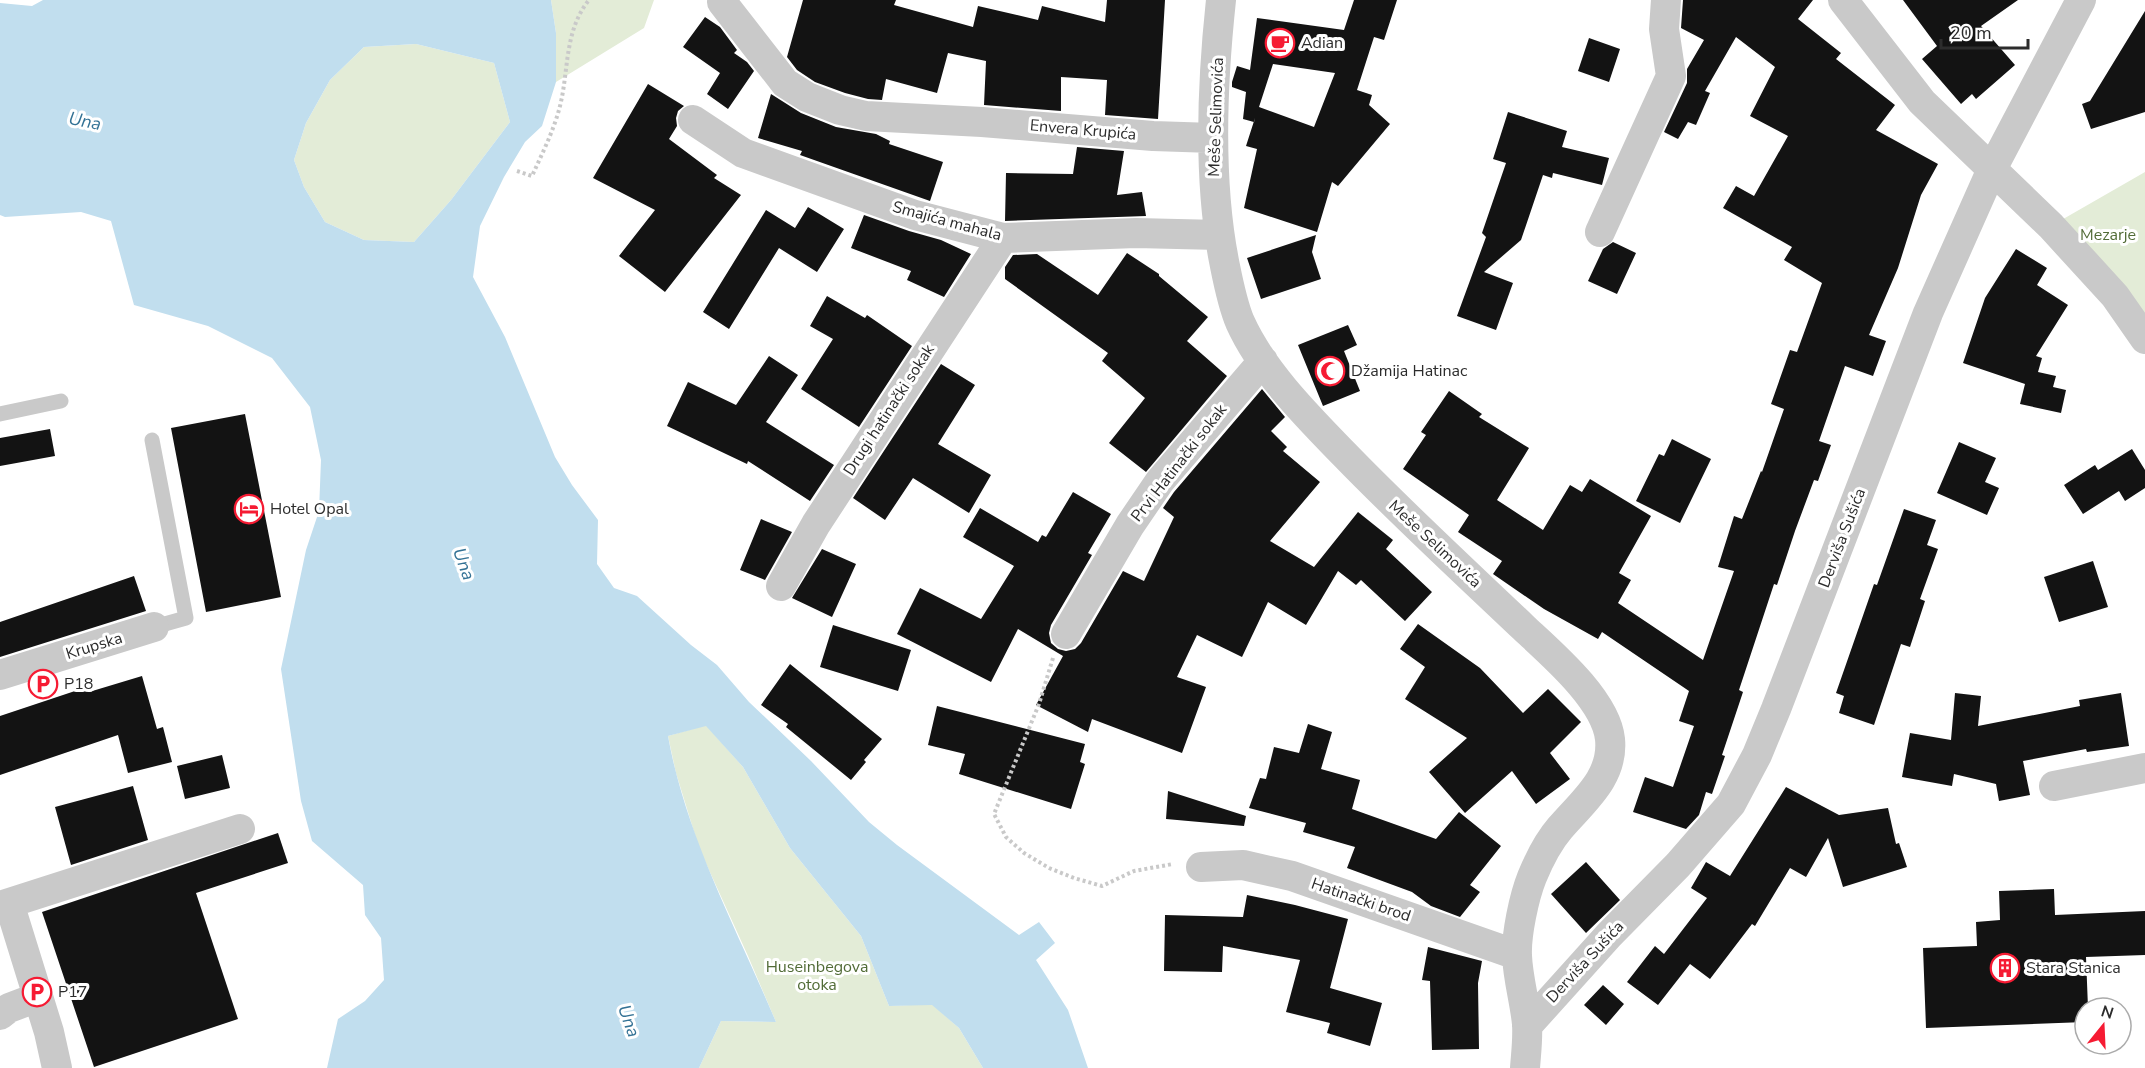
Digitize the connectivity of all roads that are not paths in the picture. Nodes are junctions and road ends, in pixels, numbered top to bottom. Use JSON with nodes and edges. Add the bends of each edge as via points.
{"nodes":[{"id":1,"x":1221,"y":0,"type":"edge"},
{"id":2,"x":1666,"y":0,"type":"edge"},
{"id":3,"x":1843,"y":0,"type":"edge"},
{"id":4,"x":2081,"y":0,"type":"edge"},
{"id":5,"x":722,"y":2,"type":"dead end"},
{"id":6,"x":693,"y":120,"type":"dead end"},
{"id":7,"x":1213,"y":138,"type":"junction"},
{"id":8,"x":1992,"y":169,"type":"junction"},
{"id":9,"x":1600,"y":232,"type":"dead end"},
{"id":10,"x":1219,"y":235,"type":"junction"},
{"id":11,"x":1003,"y":238,"type":"junction"},
{"id":12,"x":2145,"y":339,"type":"edge"},
{"id":13,"x":1263,"y":361,"type":"junction"},
{"id":14,"x":61,"y":401,"type":"dead end"},
{"id":15,"x":0,"y":414,"type":"edge"},
{"id":16,"x":152,"y":440,"type":"dead end"},
{"id":17,"x":781,"y":586,"type":"dead end"},
{"id":18,"x":154,"y":627,"type":"joint"},
{"id":19,"x":1066,"y":634,"type":"road end"},
{"id":20,"x":0,"y":675,"type":"edge"},
{"id":21,"x":2145,"y":768,"type":"edge"},
{"id":22,"x":2054,"y":786,"type":"dead end"},
{"id":23,"x":240,"y":828,"type":"dead end"},
{"id":24,"x":1202,"y":867,"type":"road end"},
{"id":25,"x":5,"y":905,"type":"edge"},
{"id":26,"x":1517,"y":955,"type":"junction"},
{"id":27,"x":38,"y":997,"type":"junction"},
{"id":28,"x":0,"y":1016,"type":"edge"},
{"id":29,"x":1527,"y":1026,"type":"junction"},
{"id":30,"x":57,"y":1068,"type":"edge"},
{"id":31,"x":1525,"y":1068,"type":"edge"}],
"edges":[{"from":1,"to":7,"type":"street","name":"Meše Selimovića"},
{"from":2,"to":9,"type":"street","via":[[1664,29],[1671,76]]},
{"from":3,"to":8,"type":"street","via":[[1922,102]]},
{"from":4,"to":8,"type":"street","name":"Derviša Sušića"},
{"from":5,"to":7,"type":"street","name":"Envera Krupića","via":[[785,83],[840,110],[866,116]]},
{"from":6,"to":11,"type":"street","name":"Smajića mahala","via":[[743,153],[915,214]]},
{"from":7,"to":10,"type":"street","name":"Meše Selimovića"},
{"from":8,"to":12,"type":"street","via":[[2115,296]]},
{"from":8,"to":29,"type":"street","name":"Derviša Sušića","via":[[1928,313],[1776,709],[1731,804]]},
{"from":10,"to":11,"type":"street","name":"Smajića mahala","via":[[1136,233]]},
{"from":10,"to":13,"type":"street","name":"Meše Selimovića","via":[[1240,321]]},
{"from":11,"to":17,"type":"street","name":"Drugi hatinački sokak","via":[[816,524]]},
{"from":13,"to":19,"type":"street","name":"Prvi Hatinački sokak","via":[[1160,481]]},
{"from":13,"to":26,"type":"street","name":"Meše Selimovića","via":[[1308,418],[1378,490],[1592,696],[1605,720],[1610,740],[1607,766],[1597,787],[1541,855],[1523,905]]},
{"from":14,"to":15,"type":"lane"},
{"from":16,"to":18,"type":"lane","via":[[186,618]]},
{"from":18,"to":20,"type":"street","name":"Krupska"},
{"from":21,"to":22,"type":"street"},
{"from":23,"to":25,"type":"street"},
{"from":24,"to":26,"type":"street","name":"Hatinački brod","via":[[1243,865],[1292,876]]},
{"from":25,"to":27,"type":"street"},
{"from":26,"to":29,"type":"street","name":"Meše Selimovića"},
{"from":27,"to":28,"type":"street","via":[[9,1008]]},
{"from":27,"to":30,"type":"street"},
{"from":29,"to":31,"type":"street","name":"Meše Selimovića"}]}
